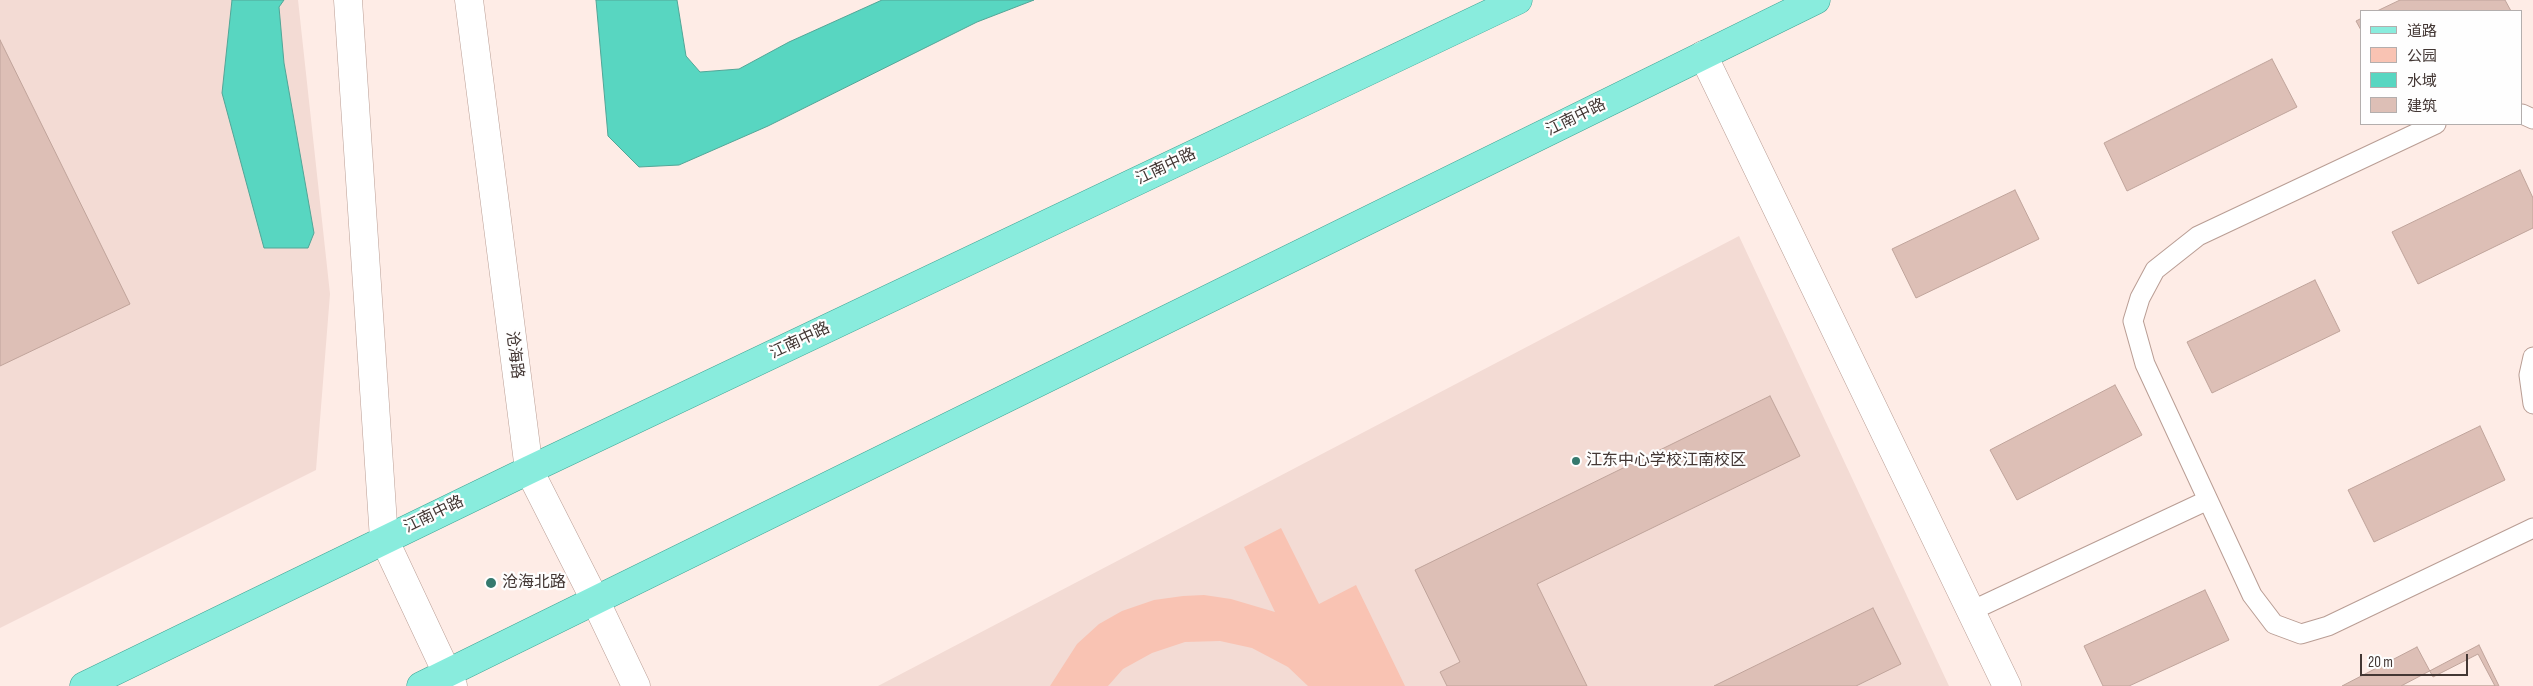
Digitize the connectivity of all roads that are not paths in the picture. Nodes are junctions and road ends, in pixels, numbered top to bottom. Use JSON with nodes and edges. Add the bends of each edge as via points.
{"nodes":[{"id":1,"x":348,"y":0,"type":"edge"},
{"id":2,"x":469,"y":0,"type":"edge"},
{"id":3,"x":1518,"y":0,"type":"edge"},
{"id":4,"x":1816,"y":0,"type":"edge"},
{"id":5,"x":1703,"y":55,"type":"junction"},
{"id":6,"x":2434,"y":125,"type":"edge"},
{"id":7,"x":2533,"y":357,"type":"edge"},
{"id":8,"x":2533,"y":404,"type":"edge"},
{"id":9,"x":529,"y":470,"type":"junction"},
{"id":10,"x":2208,"y":500,"type":"junction"},
{"id":11,"x":2533,"y":528,"type":"edge"},
{"id":12,"x":384,"y":539,"type":"junction"},
{"id":13,"x":595,"y":600,"type":"junction"},
{"id":14,"x":1971,"y":612,"type":"junction"},
{"id":15,"x":450,"y":679,"type":"edge"},
{"id":16,"x":84,"y":686,"type":"edge"},
{"id":17,"x":420,"y":686,"type":"edge"},
{"id":18,"x":636,"y":686,"type":"edge"},
{"id":19,"x":2007,"y":686,"type":"edge"}],
"edges":[{"from":1,"to":12,"type":"main road"},
{"from":2,"to":9,"type":"main road","name":"沧海路"},
{"from":3,"to":9,"type":"main road","name":"江南中路"},
{"from":4,"to":5,"type":"main road","name":"江南中路"},
{"from":5,"to":13,"type":"main road","name":"江南中路"},
{"from":5,"to":14,"type":"main road"},
{"from":6,"to":10,"type":"lane","via":[[2198,236],[2155,270],[2140,298],[2133,321],[2145,364]]},
{"from":7,"to":8,"type":"lane","via":[[2529,375]]},
{"from":9,"to":12,"type":"main road","name":"江南中路"},
{"from":9,"to":13,"type":"main road","name":"沧海路"},
{"from":10,"to":11,"type":"lane","via":[[2252,595],[2274,624],[2301,634],[2328,626]]},
{"from":10,"to":14,"type":"lane"},
{"from":12,"to":15,"type":"main road"},
{"from":12,"to":16,"type":"main road","name":"江南中路"},
{"from":13,"to":15,"type":"main road","name":"江南中路"},
{"from":13,"to":18,"type":"main road","name":"沧海路"},
{"from":14,"to":19,"type":"main road"},
{"from":15,"to":17,"type":"main road","name":"江南中路"}]}
